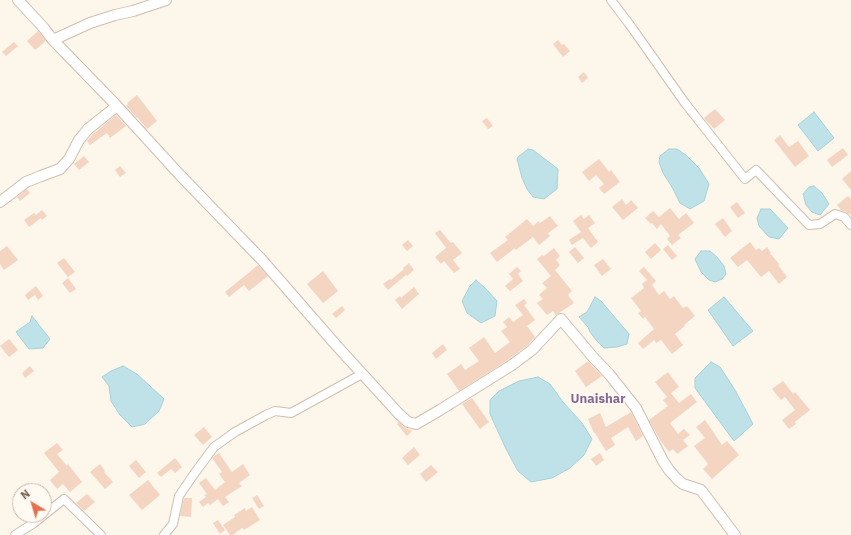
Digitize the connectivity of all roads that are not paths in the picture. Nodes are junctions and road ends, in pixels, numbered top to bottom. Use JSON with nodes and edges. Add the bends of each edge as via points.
{"nodes":[{"id":1,"x":18,"y":0,"type":"edge"},
{"id":2,"x":166,"y":0,"type":"edge"},
{"id":3,"x":611,"y":0,"type":"edge"},
{"id":4,"x":53,"y":40,"type":"junction"},
{"id":5,"x":117,"y":106,"type":"junction"},
{"id":6,"x":0,"y":202,"type":"edge"},
{"id":7,"x":851,"y":225,"type":"edge"},
{"id":8,"x":362,"y":374,"type":"junction"},
{"id":9,"x":15,"y":535,"type":"edge"},
{"id":10,"x":101,"y":535,"type":"edge"},
{"id":11,"x":164,"y":535,"type":"edge"},
{"id":12,"x":735,"y":535,"type":"edge"}],
"edges":[{"from":1,"to":4,"type":"street"},
{"from":2,"to":4,"type":"street","via":[[90,23]]},
{"from":3,"to":7,"type":"street","via":[[685,104],[745,179],[756,170],[809,225],[820,224],[835,214],[844,217]]},
{"from":4,"to":5,"type":"street"},
{"from":5,"to":6,"type":"street","via":[[88,129],[60,169],[26,182]]},
{"from":5,"to":8,"type":"street","via":[[262,260]]},
{"from":8,"to":11,"type":"street","via":[[291,413],[275,411],[266,415],[235,432],[214,448],[180,496],[173,524]]},
{"from":8,"to":12,"type":"street","via":[[399,414],[408,422],[416,424],[532,350],[560,319],[636,408],[669,470],[683,484],[701,490]]},
{"from":9,"to":10,"type":"street","via":[[64,499]]}]}
